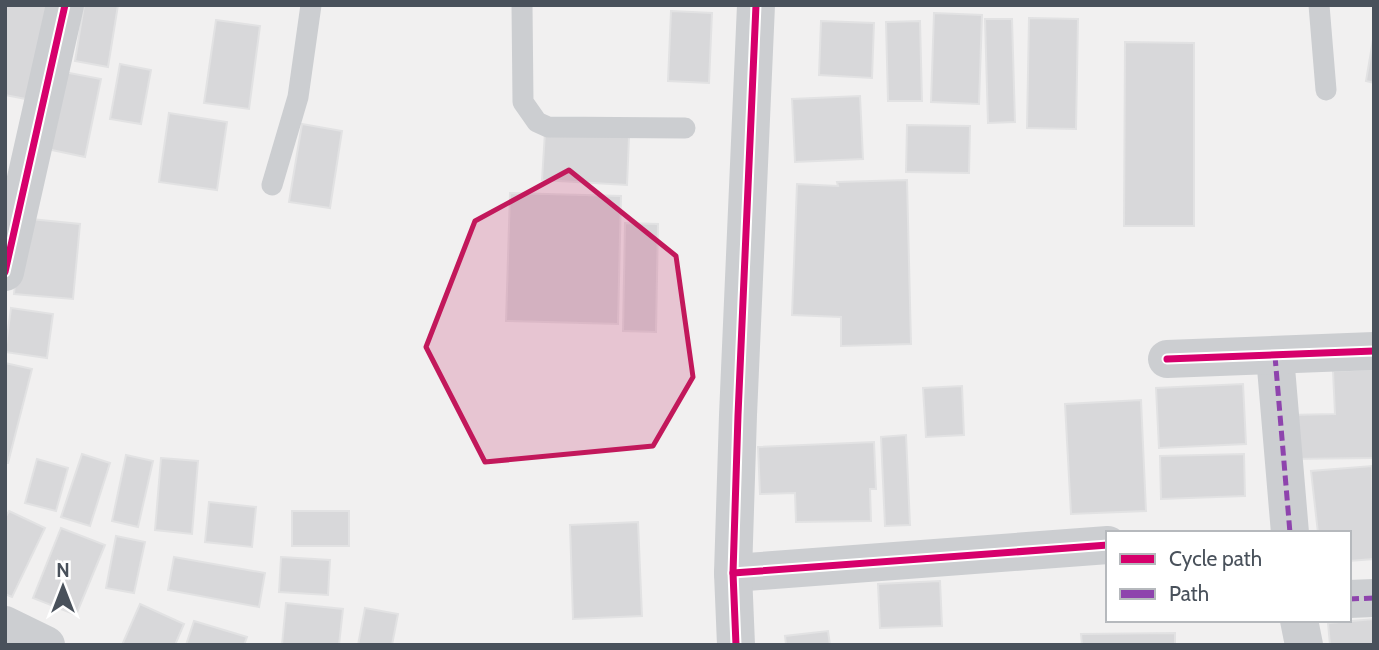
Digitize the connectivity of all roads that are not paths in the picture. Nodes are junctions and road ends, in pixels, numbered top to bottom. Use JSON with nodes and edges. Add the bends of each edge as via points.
{"nodes":[{"id":1,"x":65,"y":5,"type":"edge"},
{"id":2,"x":311,"y":5,"type":"edge"},
{"id":3,"x":522,"y":5,"type":"edge"},
{"id":4,"x":756,"y":5,"type":"edge"},
{"id":5,"x":1319,"y":5,"type":"edge"},
{"id":6,"x":1326,"y":90,"type":"dead end"},
{"id":7,"x":685,"y":128,"type":"dead end"},
{"id":8,"x":272,"y":185,"type":"dead end"},
{"id":9,"x":5,"y":272,"type":"edge"},
{"id":10,"x":1374,"y":351,"type":"edge"},
{"id":11,"x":1275,"y":356,"type":"junction"},
{"id":12,"x":1167,"y":359,"type":"dead end"},
{"id":13,"x":1290,"y":531,"type":"edge"},
{"id":14,"x":1106,"y":545,"type":"edge"},
{"id":15,"x":733,"y":573,"type":"junction"},
{"id":16,"x":1374,"y":598,"type":"edge"},
{"id":17,"x":1351,"y":599,"type":"edge"},
{"id":18,"x":1299,"y":622,"type":"edge"},
{"id":19,"x":5,"y":625,"type":"edge"},
{"id":20,"x":46,"y":645,"type":"edge"},
{"id":21,"x":736,"y":645,"type":"edge"},
{"id":22,"x":1304,"y":645,"type":"edge"}],
"edges":[{"from":1,"to":9,"type":"street"},
{"from":2,"to":8,"type":"lane","via":[[299,97]]},
{"from":3,"to":7,"type":"lane","via":[[523,102],[537,122],[548,127]]},
{"from":4,"to":15,"type":"street"},
{"from":5,"to":6,"type":"lane"},
{"from":10,"to":11,"type":"street"},
{"from":11,"to":12,"type":"street"},
{"from":11,"to":13,"type":"street"},
{"from":14,"to":15,"type":"street"},
{"from":15,"to":21,"type":"street"},
{"from":16,"to":17,"type":"street"},
{"from":18,"to":22,"type":"street"},
{"from":19,"to":20,"type":"street"}]}
